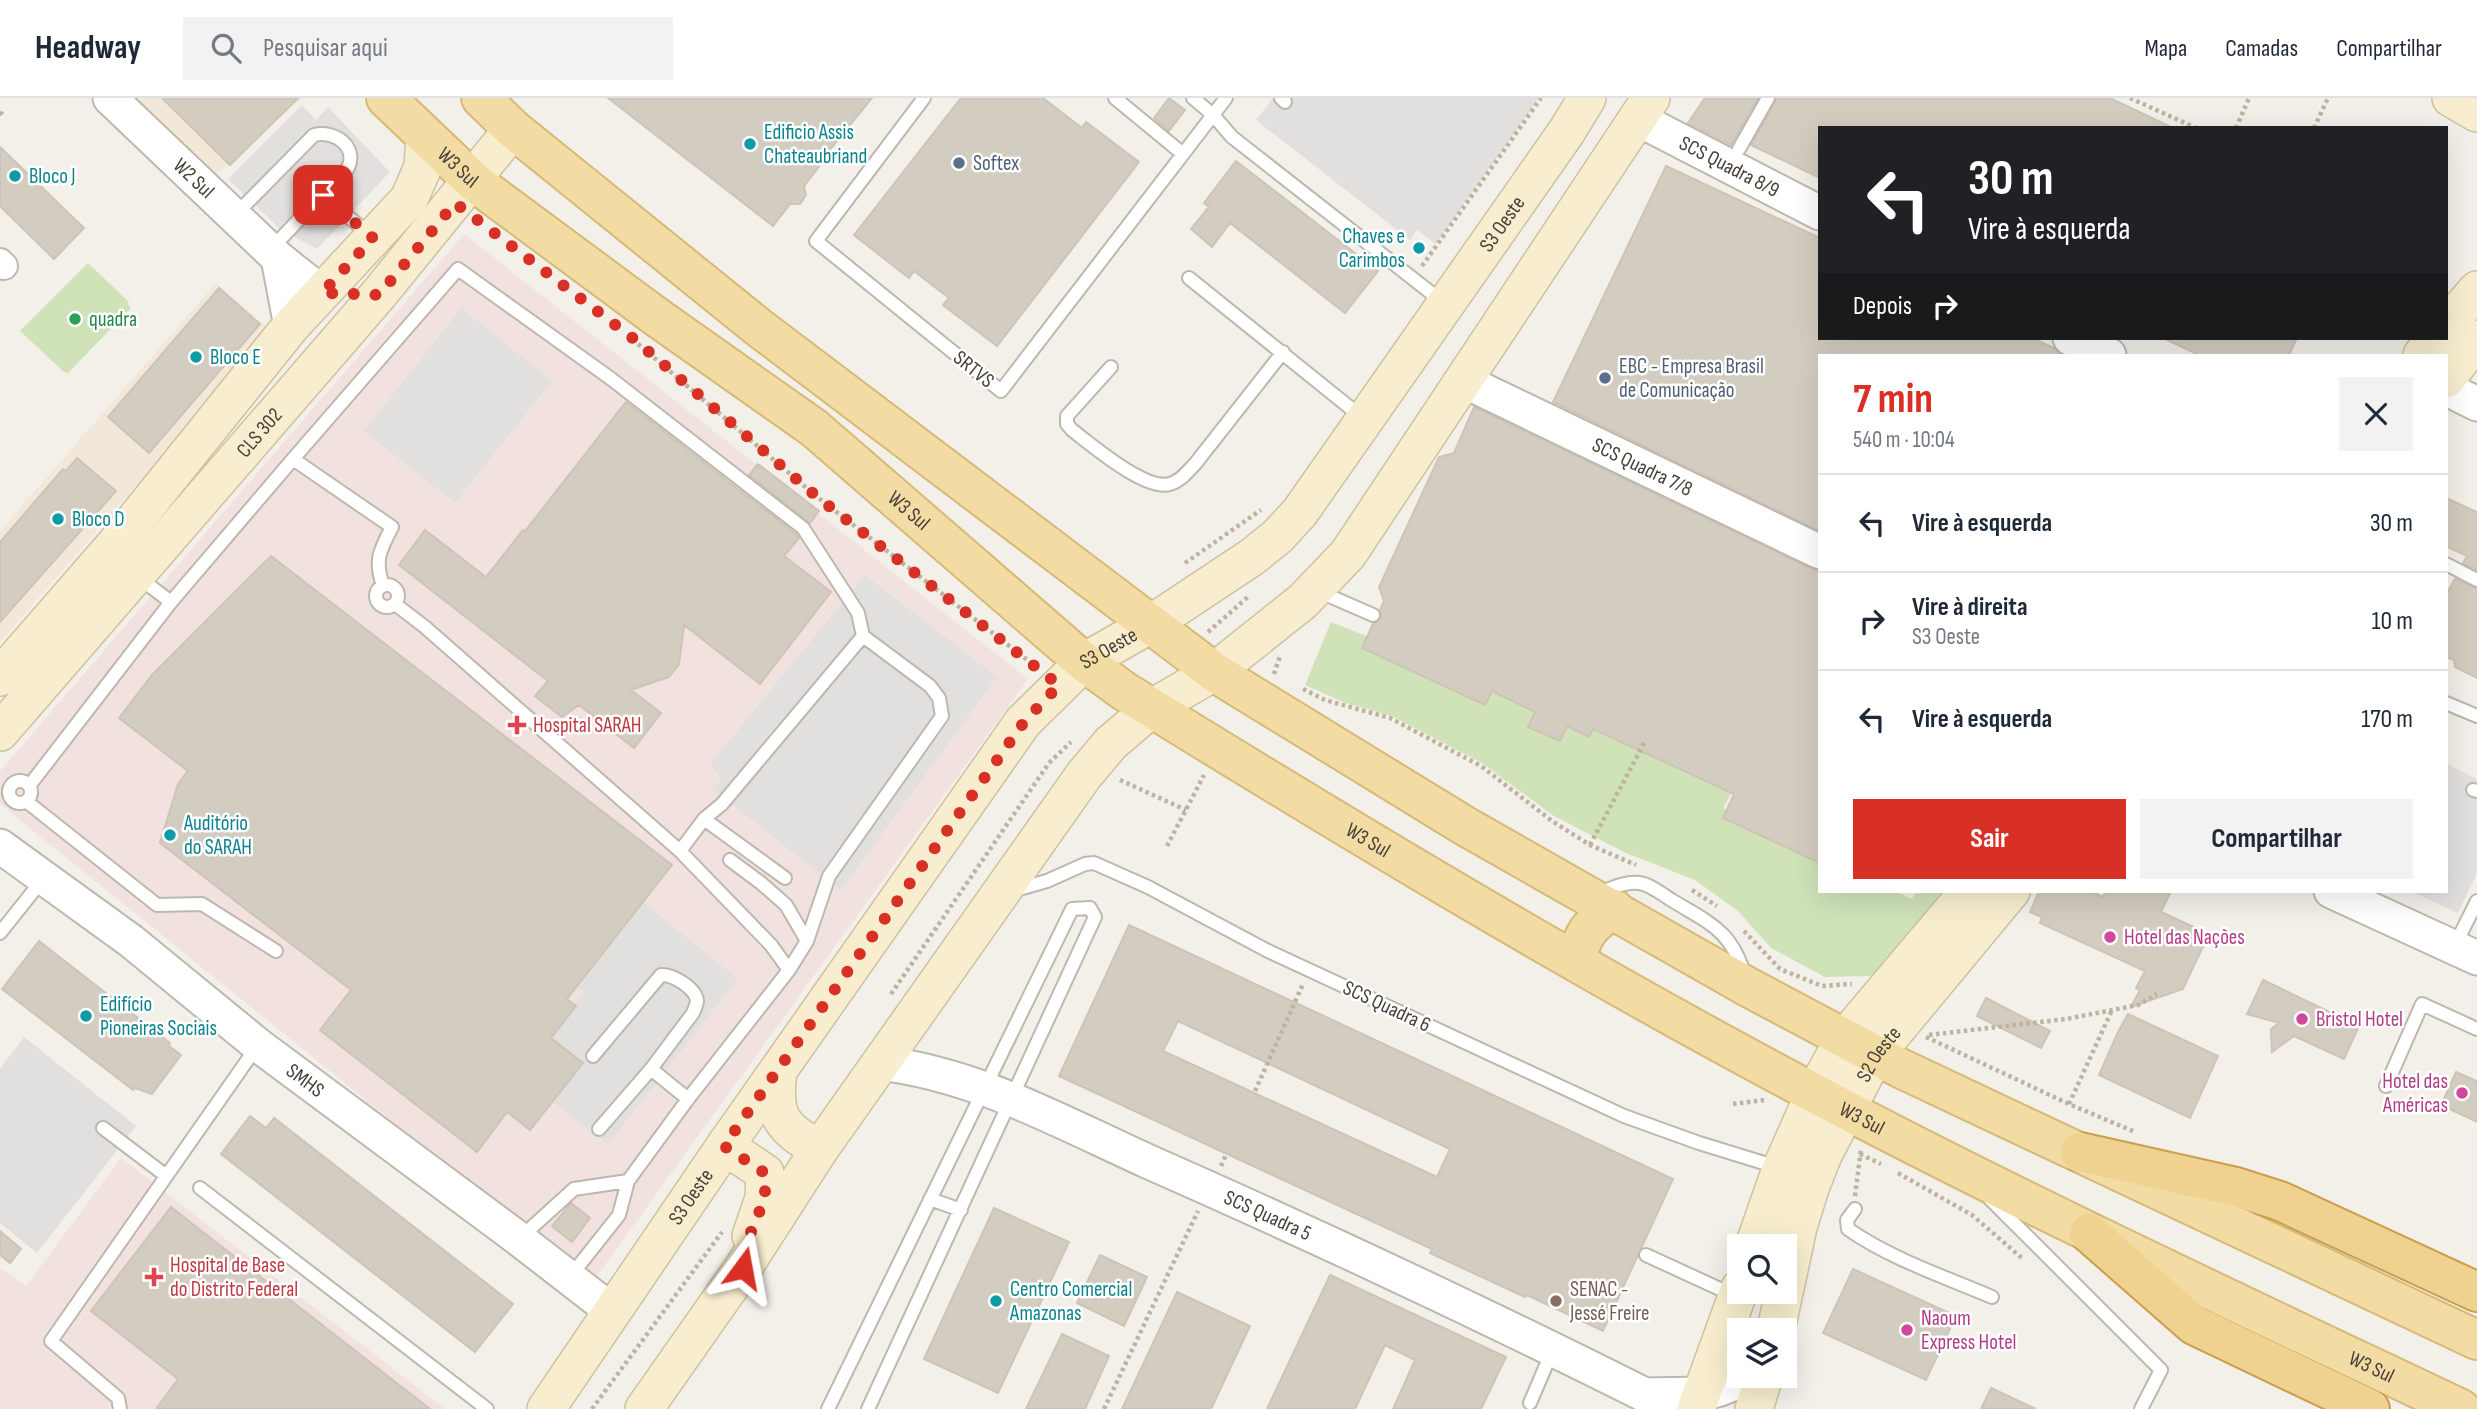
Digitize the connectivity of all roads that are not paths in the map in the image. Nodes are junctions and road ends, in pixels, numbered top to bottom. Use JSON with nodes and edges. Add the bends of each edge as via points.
{"nodes":[{"id":1,"x":110,"y":98,"type":"edge"},
{"id":2,"x":386,"y":98,"type":"edge"},
{"id":3,"x":481,"y":98,"type":"edge"},
{"id":4,"x":924,"y":98,"type":"edge"},
{"id":5,"x":1115,"y":98,"type":"edge"},
{"id":6,"x":1193,"y":98,"type":"edge"},
{"id":7,"x":1226,"y":98,"type":"edge"},
{"id":8,"x":1587,"y":98,"type":"edge"},
{"id":9,"x":1768,"y":98,"type":"edge"},
{"id":10,"x":2451,"y":98,"type":"edge"},
{"id":11,"x":1645,"y":108,"type":"edge"},
{"id":12,"x":2477,"y":113,"type":"edge"},
{"id":13,"x":1213,"y":115,"type":"junction"},
{"id":14,"x":513,"y":129,"type":"junction"},
{"id":15,"x":425,"y":135,"type":"junction"},
{"id":16,"x":1739,"y":149,"type":"dead end"},
{"id":17,"x":1183,"y":153,"type":"junction"},
{"id":18,"x":473,"y":181,"type":"junction"},
{"id":19,"x":323,"y":195,"type":"junction"},
{"id":20,"x":1818,"y":212,"type":"edge"},
{"id":21,"x":234,"y":216,"type":"junction"},
{"id":22,"x":373,"y":238,"type":"junction"},
{"id":23,"x":274,"y":254,"type":"junction"},
{"id":24,"x":1189,"y":278,"type":"dead end"},
{"id":25,"x":322,"y":293,"type":"junction"},
{"id":26,"x":379,"y":295,"type":"junction"},
{"id":27,"x":1445,"y":303,"type":"junction"},
{"id":28,"x":2459,"y":321,"type":"edge"},
{"id":29,"x":291,"y":326,"type":"junction"},
{"id":30,"x":758,"y":327,"type":"junction"},
{"id":31,"x":645,"y":329,"type":"junction"},
{"id":32,"x":2075,"y":340,"type":"edge"},
{"id":33,"x":2438,"y":340,"type":"edge"},
{"id":34,"x":1283,"y":352,"type":"junction"},
{"id":35,"x":2107,"y":354,"type":"edge"},
{"id":36,"x":2423,"y":354,"type":"edge"},
{"id":37,"x":2441,"y":354,"type":"edge"},
{"id":38,"x":1111,"y":367,"type":"dead end"},
{"id":39,"x":2448,"y":370,"type":"edge"},
{"id":40,"x":1464,"y":381,"type":"junction"},
{"id":41,"x":2448,"y":387,"type":"edge"},
{"id":42,"x":2477,"y":404,"type":"edge"},
{"id":43,"x":1364,"y":419,"type":"junction"},
{"id":44,"x":293,"y":459,"type":"junction"},
{"id":45,"x":1818,"y":551,"type":"edge"},
{"id":46,"x":2448,"y":565,"type":"edge"},
{"id":47,"x":135,"y":575,"type":"junction"},
{"id":48,"x":2477,"y":580,"type":"edge"},
{"id":49,"x":1314,"y":589,"type":"junction"},
{"id":50,"x":171,"y":602,"type":"junction"},
{"id":51,"x":1373,"y":615,"type":"dead end"},
{"id":52,"x":1151,"y":624,"type":"junction"},
{"id":53,"x":863,"y":636,"type":"junction"},
{"id":54,"x":1213,"y":671,"type":"junction"},
{"id":55,"x":1071,"y":674,"type":"junction"},
{"id":56,"x":0,"y":677,"type":"edge"},
{"id":57,"x":2448,"y":704,"type":"edge"},
{"id":58,"x":1152,"y":708,"type":"junction"},
{"id":59,"x":2477,"y":716,"type":"edge"},
{"id":60,"x":0,"y":732,"type":"edge"},
{"id":61,"x":29,"y":786,"type":"junction"},
{"id":62,"x":26,"y":801,"type":"junction"},
{"id":63,"x":704,"y":818,"type":"junction"},
{"id":64,"x":0,"y":846,"type":"edge"},
{"id":65,"x":680,"y":851,"type":"junction"},
{"id":66,"x":730,"y":860,"type":"dead end"},
{"id":67,"x":785,"y":878,"type":"dead end"},
{"id":68,"x":43,"y":879,"type":"junction"},
{"id":69,"x":1968,"y":893,"type":"edge"},
{"id":70,"x":2009,"y":893,"type":"edge"},
{"id":71,"x":2334,"y":893,"type":"edge"},
{"id":72,"x":999,"y":895,"type":"junction"},
{"id":73,"x":2477,"y":901,"type":"edge"},
{"id":74,"x":1603,"y":903,"type":"junction"},
{"id":75,"x":0,"y":933,"type":"edge"},
{"id":76,"x":807,"y":941,"type":"junction"},
{"id":77,"x":276,"y":951,"type":"dead end"},
{"id":78,"x":2466,"y":953,"type":"edge"},
{"id":79,"x":1575,"y":961,"type":"junction"},
{"id":80,"x":789,"y":970,"type":"junction"},
{"id":81,"x":2477,"y":1029,"type":"edge"},
{"id":82,"x":258,"y":1045,"type":"junction"},
{"id":83,"x":1873,"y":1054,"type":"junction"},
{"id":84,"x":593,"y":1056,"type":"dead end"},
{"id":85,"x":880,"y":1063,"type":"junction"},
{"id":86,"x":651,"y":1069,"type":"junction"},
{"id":87,"x":778,"y":1071,"type":"junction"},
{"id":88,"x":2386,"y":1086,"type":"dead end"},
{"id":89,"x":997,"y":1094,"type":"junction"},
{"id":90,"x":688,"y":1099,"type":"junction"},
{"id":91,"x":1848,"y":1119,"type":"junction"},
{"id":92,"x":103,"y":1128,"type":"dead end"},
{"id":93,"x":599,"y":1129,"type":"dead end"},
{"id":94,"x":724,"y":1146,"type":"junction"},
{"id":95,"x":819,"y":1150,"type":"junction"},
{"id":96,"x":2080,"y":1152,"type":"junction"},
{"id":97,"x":1958,"y":1167,"type":"junction"},
{"id":98,"x":1781,"y":1169,"type":"junction"},
{"id":99,"x":165,"y":1175,"type":"junction"},
{"id":100,"x":628,"y":1181,"type":"junction"},
{"id":101,"x":201,"y":1188,"type":"dead end"},
{"id":102,"x":930,"y":1199,"type":"junction"},
{"id":103,"x":1855,"y":1209,"type":"road end"},
{"id":104,"x":961,"y":1210,"type":"junction"},
{"id":105,"x":2089,"y":1233,"type":"junction"},
{"id":106,"x":1758,"y":1234,"type":"edge"},
{"id":107,"x":1797,"y":1234,"type":"edge"},
{"id":108,"x":519,"y":1239,"type":"junction"},
{"id":109,"x":1646,"y":1255,"type":"dead end"},
{"id":110,"x":743,"y":1268,"type":"junction"},
{"id":111,"x":569,"y":1279,"type":"junction"},
{"id":112,"x":1727,"y":1288,"type":"edge"},
{"id":113,"x":2477,"y":1292,"type":"edge"},
{"id":114,"x":1992,"y":1297,"type":"dead end"},
{"id":115,"x":1734,"y":1304,"type":"edge"},
{"id":116,"x":612,"y":1311,"type":"junction"},
{"id":117,"x":2477,"y":1340,"type":"edge"},
{"id":118,"x":1553,"y":1349,"type":"junction"},
{"id":119,"x":1727,"y":1386,"type":"edge"},
{"id":120,"x":1761,"y":1388,"type":"edge"},
{"id":121,"x":1649,"y":1402,"type":"edge"},
{"id":122,"x":1698,"y":1402,"type":"edge"},
{"id":123,"x":1530,"y":1403,"type":"dead end"},
{"id":124,"x":120,"y":1409,"type":"edge"},
{"id":125,"x":487,"y":1409,"type":"edge"},
{"id":126,"x":546,"y":1409,"type":"edge"},
{"id":127,"x":644,"y":1409,"type":"edge"},
{"id":128,"x":828,"y":1409,"type":"edge"},
{"id":129,"x":868,"y":1409,"type":"edge"},
{"id":130,"x":1754,"y":1409,"type":"edge"},
{"id":131,"x":2141,"y":1409,"type":"edge"},
{"id":132,"x":2370,"y":1409,"type":"edge"},
{"id":133,"x":2461,"y":1409,"type":"edge"}],
"edges":[{"from":1,"to":21,"type":"street","name":"W2 Sul"},
{"from":2,"to":15,"type":"main road","name":"W3 Sul"},
{"from":3,"to":14,"type":"main road"},
{"from":4,"to":17,"type":"lane","name":"SRTVS","via":[[816,241],[1001,391]]},
{"from":5,"to":17,"type":"lane"},
{"from":6,"to":13,"type":"lane"},
{"from":7,"to":13,"type":"lane","name":"SRTVS"},
{"from":8,"to":27,"type":"main road","name":"S3 Oeste"},
{"from":9,"to":16,"type":"lane"},
{"from":10,"to":12,"type":"main road"},
{"from":11,"to":20,"type":"street","name":"SCS Quadra 8/9"},
{"from":11,"to":40,"type":"main road"},
{"from":13,"to":17,"type":"lane","name":"SRTVS"},
{"from":13,"to":27,"type":"lane","via":[[1232,136]]},
{"from":14,"to":18,"type":"main road","name":"CLS 302"},
{"from":14,"to":30,"type":"main road"},
{"from":15,"to":18,"type":"main road","name":"W3 Sul"},
{"from":15,"to":22,"type":"main road","name":"CLS 302","via":[[418,183]]},
{"from":18,"to":26,"type":"main road","name":"CLS 302"},
{"from":18,"to":31,"type":"main road","name":"W3 Sul"},
{"from":19,"to":21,"type":"lane","via":[[348,168],[351,156],[340,139],[321,133]]},
{"from":19,"to":22,"type":"lane"},
{"from":19,"to":23,"type":"lane"},
{"from":21,"to":23,"type":"street","name":"W2 Sul"},
{"from":22,"to":25,"type":"main road","name":"CLS 302"},
{"from":23,"to":25,"type":"street","name":"W2 Sul"},
{"from":23,"to":29,"type":"street"},
{"from":24,"to":34,"type":"lane"},
{"from":25,"to":26,"type":"main road"},
{"from":25,"to":29,"type":"main road","name":"CLS 302"},
{"from":26,"to":47,"type":"main road","name":"CLS 302"},
{"from":27,"to":43,"type":"main road","name":"S3 Oeste"},
{"from":28,"to":37,"type":"main road"},
{"from":28,"to":39,"type":"main road"},
{"from":29,"to":56,"type":"main road","name":"CLS 302","via":[[114,545]]},
{"from":30,"to":31,"type":"main road","via":[[757,338],[740,349]]},
{"from":30,"to":52,"type":"main road"},
{"from":31,"to":55,"type":"main road","name":"W3 Sul","via":[[814,428]]},
{"from":32,"to":35,"type":"street"},
{"from":33,"to":36,"type":"main road"},
{"from":34,"to":38,"type":"lane","via":[[1195,464],[1180,480],[1167,485],[1126,469],[1067,424],[1067,416]]},
{"from":34,"to":43,"type":"lane"},
{"from":40,"to":45,"type":"street","name":"SCS Quadra 7/8"},
{"from":40,"to":49,"type":"main road","via":[[1348,555]]},
{"from":41,"to":42,"type":"street"},
{"from":43,"to":52,"type":"main road","name":"S3 Oeste","via":[[1300,512],[1278,536]]},
{"from":44,"to":50,"type":"lane"},
{"from":44,"to":53,"type":"lane","via":[[458,269],[610,378],[803,528],[858,613]]},
{"from":44,"to":65,"type":"lane","via":[[392,527],[379,552],[377,570],[383,586],[376,594],[379,604],[395,604],[425,627]]},
{"from":46,"to":48,"type":"lane"},
{"from":47,"to":50,"type":"lane"},
{"from":47,"to":60,"type":"main road","name":"CLS 302"},
{"from":49,"to":51,"type":"lane"},
{"from":49,"to":54,"type":"main road"},
{"from":50,"to":61,"type":"lane"},
{"from":52,"to":54,"type":"main road"},
{"from":52,"to":55,"type":"main road","name":"S3 Oeste"},
{"from":53,"to":63,"type":"lane","via":[[722,804]]},
{"from":53,"to":76,"type":"lane","via":[[930,686],[939,698],[942,716],[829,876]]},
{"from":54,"to":58,"type":"main road"},
{"from":54,"to":74,"type":"main road","via":[[1465,826]]},
{"from":55,"to":58,"type":"main road","name":"W3 Sul"},
{"from":55,"to":87,"type":"main road","name":"S3 Oeste","via":[[1024,722]]},
{"from":57,"to":59,"type":"lane"},
{"from":58,"to":72,"type":"main road","via":[[1111,743],[1084,775]]},
{"from":58,"to":79,"type":"main road","name":"W3 Sul"},
{"from":61,"to":62,"type":"lane"},
{"from":61,"to":62,"type":"lane","via":[[20,780],[9,789],[15,801]]},
{"from":62,"to":77,"type":"lane","via":[[157,905],[202,904]]},
{"from":63,"to":65,"type":"lane"},
{"from":63,"to":67,"type":"lane"},
{"from":64,"to":68,"type":"street","name":"SMHS"},
{"from":65,"to":80,"type":"lane","via":[[771,945]]},
{"from":66,"to":76,"type":"lane","via":[[786,905]]},
{"from":68,"to":75,"type":"lane"},
{"from":68,"to":82,"type":"street","name":"SMHS","via":[[131,940]]},
{"from":69,"to":83,"type":"main road","name":"S2 Oeste"},
{"from":70,"to":83,"type":"main road","name":"S2 Oeste"},
{"from":71,"to":78,"type":"street"},
{"from":72,"to":85,"type":"main road"},
{"from":72,"to":98,"type":"lane","name":"SCS Quadra 6","via":[[1094,863],[1268,951],[1625,1116]]},
{"from":73,"to":78,"type":"lane"},
{"from":74,"to":79,"type":"main road","via":[[1584,933]]},
{"from":74,"to":83,"type":"main road"},
{"from":76,"to":80,"type":"lane"},
{"from":79,"to":91,"type":"main road","name":"W3 Sul","via":[[1778,1074]]},
{"from":80,"to":90,"type":"lane"},
{"from":81,"to":88,"type":"lane","via":[[2423,1004]]},
{"from":82,"to":99,"type":"lane"},
{"from":82,"to":108,"type":"street","name":"SMHS"},
{"from":83,"to":91,"type":"main road","name":"S2 Oeste"},
{"from":83,"to":96,"type":"main road"},
{"from":84,"to":86,"type":"lane","via":[[661,975],[670,974],[694,993],[697,1002],[694,1013]]},
{"from":85,"to":89,"type":"street","name":"SCS Quadra 5","via":[[939,1073]]},
{"from":85,"to":95,"type":"main road"},
{"from":86,"to":90,"type":"lane"},
{"from":86,"to":93,"type":"lane"},
{"from":87,"to":94,"type":"main road","name":"S3 Oeste"},
{"from":87,"to":95,"type":"main road","via":[[778,1114],[794,1134]]},
{"from":89,"to":89,"type":"lane","via":[[1095,917],[1090,908],[1072,909]]},
{"from":89,"to":102,"type":"lane"},
{"from":89,"to":104,"type":"lane"},
{"from":89,"to":118,"type":"street","name":"SCS Quadra 5"},
{"from":90,"to":100,"type":"lane"},
{"from":91,"to":97,"type":"main road","name":"W3 Sul"},
{"from":91,"to":98,"type":"main road","name":"S2 Oeste"},
{"from":91,"to":107,"type":"main road","name":"S2 Oeste","via":[[1823,1155]]},
{"from":92,"to":99,"type":"lane"},
{"from":94,"to":110,"type":"main road","via":[[765,1173],[765,1198]]},
{"from":94,"to":116,"type":"main road","name":"S3 Oeste"},
{"from":95,"to":110,"type":"main road"},
{"from":96,"to":113,"type":"highway","via":[[2280,1201]]},
{"from":96,"to":117,"type":"main road"},
{"from":97,"to":105,"type":"main road","name":"W3 Sul"},
{"from":97,"to":131,"type":"lane","via":[[2161,1370]]},
{"from":98,"to":106,"type":"main road","name":"S2 Oeste"},
{"from":99,"to":124,"type":"lane","via":[[51,1341],[118,1398]]},
{"from":100,"to":108,"type":"lane","via":[[574,1189]]},
{"from":100,"to":111,"type":"lane","via":[[619,1215]]},
{"from":101,"to":125,"type":"lane"},
{"from":102,"to":104,"type":"lane"},
{"from":102,"to":128,"type":"lane"},
{"from":103,"to":114,"type":"lane","via":[[1847,1220],[1854,1234]]},
{"from":104,"to":129,"type":"lane"},
{"from":105,"to":132,"type":"highway","via":[[2194,1325]]},
{"from":105,"to":133,"type":"main road","name":"W3 Sul"},
{"from":108,"to":111,"type":"street","name":"SMHS"},
{"from":109,"to":112,"type":"lane"},
{"from":110,"to":127,"type":"main road"},
{"from":111,"to":116,"type":"street","name":"SMHS"},
{"from":115,"to":122,"type":"main road"},
{"from":116,"to":126,"type":"main road","name":"S3 Oeste"},
{"from":118,"to":121,"type":"street","name":"SCS Quadra 5"},
{"from":118,"to":123,"type":"lane"},
{"from":119,"to":122,"type":"street","name":"SCS Quadra 5"},
{"from":120,"to":130,"type":"main road"},
{"from":121,"to":122,"type":"street","name":"SCS Quadra 5"}]}
